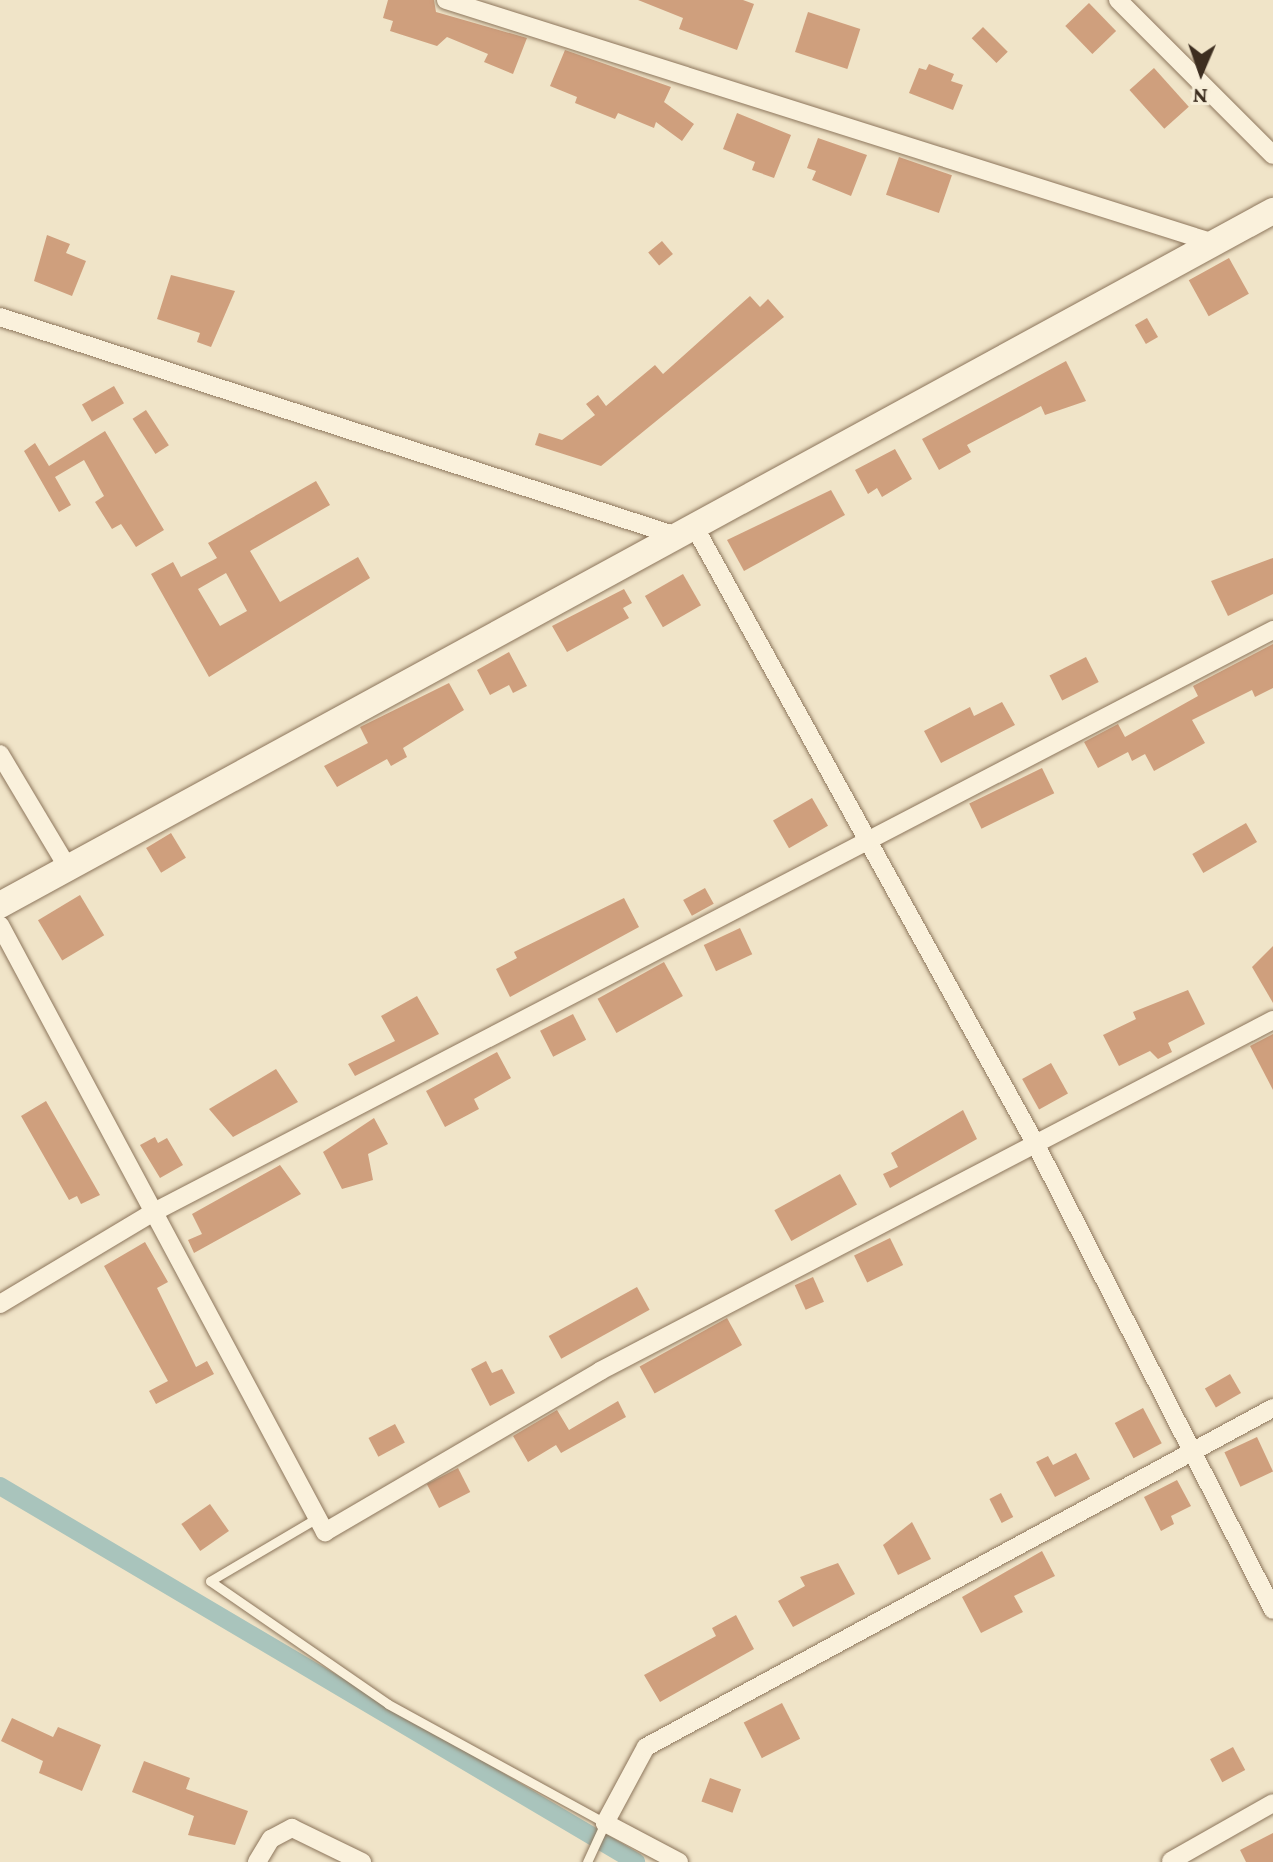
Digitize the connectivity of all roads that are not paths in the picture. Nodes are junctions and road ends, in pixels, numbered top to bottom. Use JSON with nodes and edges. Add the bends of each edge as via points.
{"nodes":[{"id":1,"x":446,"y":0,"type":"edge"},
{"id":2,"x":1118,"y":0,"type":"edge"},
{"id":3,"x":1273,"y":155,"type":"edge"},
{"id":4,"x":1273,"y":211,"type":"edge"},
{"id":5,"x":1214,"y":243,"type":"junction"},
{"id":6,"x":0,"y":317,"type":"edge"},
{"id":7,"x":686,"y":531,"type":"junction"},
{"id":8,"x":1273,"y":630,"type":"edge"},
{"id":9,"x":0,"y":754,"type":"edge"},
{"id":10,"x":867,"y":841,"type":"junction"},
{"id":11,"x":68,"y":868,"type":"junction"},
{"id":12,"x":0,"y":905,"type":"edge"},
{"id":13,"x":0,"y":925,"type":"edge"},
{"id":14,"x":1273,"y":1020,"type":"edge"},
{"id":15,"x":1035,"y":1143,"type":"junction"},
{"id":16,"x":154,"y":1212,"type":"junction"},
{"id":17,"x":0,"y":1304,"type":"edge"},
{"id":18,"x":1273,"y":1408,"type":"edge"},
{"id":19,"x":1194,"y":1451,"type":"junction"},
{"id":20,"x":317,"y":1518,"type":"junction"},
{"id":21,"x":1273,"y":1610,"type":"edge"},
{"id":22,"x":1273,"y":1803,"type":"edge"},
{"id":23,"x":605,"y":1823,"type":"junction"},
{"id":24,"x":1171,"y":1861,"type":"edge"},
{"id":25,"x":257,"y":1862,"type":"edge"},
{"id":26,"x":362,"y":1862,"type":"edge"},
{"id":27,"x":587,"y":1862,"type":"edge"},
{"id":28,"x":679,"y":1862,"type":"edge"}],
"edges":[{"from":1,"to":5,"type":"street"},
{"from":2,"to":3,"type":"street"},
{"from":4,"to":5,"type":"street"},
{"from":5,"to":7,"type":"street"},
{"from":6,"to":7,"type":"street"},
{"from":7,"to":10,"type":"street"},
{"from":7,"to":11,"type":"street"},
{"from":8,"to":10,"type":"street"},
{"from":9,"to":11,"type":"street"},
{"from":10,"to":15,"type":"street"},
{"from":10,"to":16,"type":"street"},
{"from":11,"to":12,"type":"street"},
{"from":13,"to":16,"type":"street"},
{"from":14,"to":15,"type":"street"},
{"from":15,"to":19,"type":"street"},
{"from":15,"to":20,"type":"street","via":[[600,1371],[325,1532]]},
{"from":16,"to":17,"type":"street"},
{"from":16,"to":20,"type":"street"},
{"from":18,"to":19,"type":"street"},
{"from":19,"to":21,"type":"street"},
{"from":19,"to":23,"type":"street","via":[[646,1747]]},
{"from":20,"to":23,"type":"lane","via":[[210,1581],[388,1704]]},
{"from":22,"to":24,"type":"street"},
{"from":23,"to":27,"type":"lane"},
{"from":23,"to":28,"type":"street"},
{"from":25,"to":26,"type":"street","via":[[271,1839],[292,1828]]}]}
